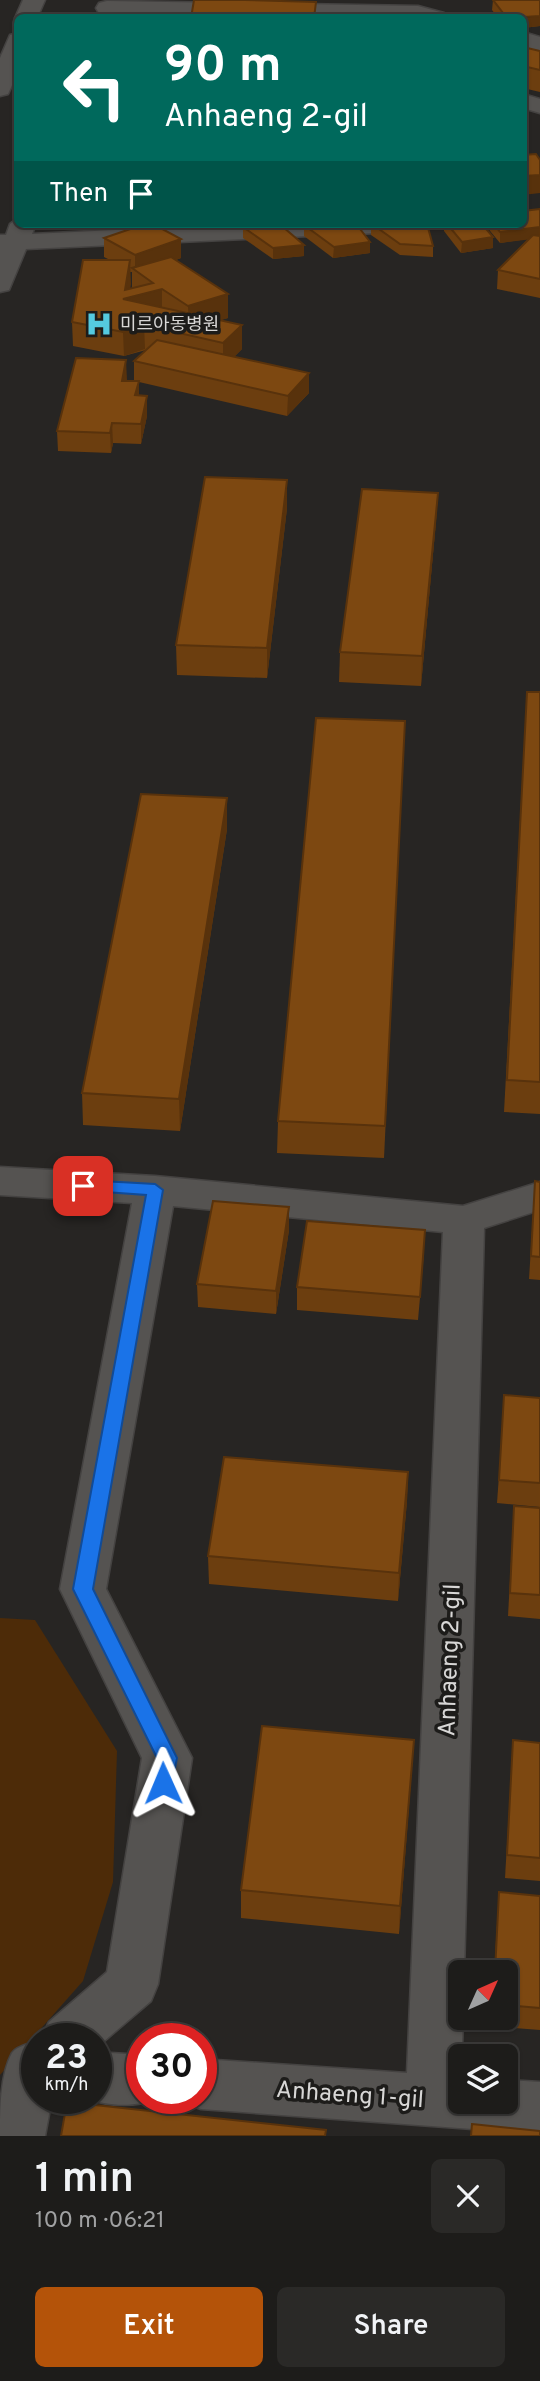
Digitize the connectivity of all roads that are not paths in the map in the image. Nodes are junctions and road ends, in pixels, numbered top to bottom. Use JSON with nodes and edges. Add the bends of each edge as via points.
{"nodes":[{"id":1,"x":107,"y":8,"type":"edge"},
{"id":2,"x":428,"y":10,"type":"edge"},
{"id":3,"x":14,"y":51,"type":"edge"},
{"id":4,"x":0,"y":89,"type":"edge"},
{"id":5,"x":280,"y":228,"type":"edge"},
{"id":6,"x":13,"y":237,"type":"edge"},
{"id":7,"x":0,"y":284,"type":"edge"},
{"id":8,"x":0,"y":1181,"type":"edge"},
{"id":9,"x":155,"y":1190,"type":"junction"},
{"id":10,"x":540,"y":1196,"type":"edge"},
{"id":11,"x":464,"y":1220,"type":"junction"},
{"id":12,"x":88,"y":2023,"type":"edge"},
{"id":13,"x":217,"y":2085,"type":"edge"},
{"id":14,"x":433,"y":2100,"type":"junction"},
{"id":15,"x":540,"y":2108,"type":"edge"},
{"id":16,"x":25,"y":2114,"type":"edge"},
{"id":17,"x":17,"y":2136,"type":"edge"}],
"edges":[{"from":1,"to":2,"type":"street"},
{"from":3,"to":4,"type":"street"},
{"from":5,"to":6,"type":"street"},
{"from":6,"to":7,"type":"street"},
{"from":8,"to":9,"type":"street"},
{"from":9,"to":11,"type":"street"},
{"from":9,"to":12,"type":"street","via":[[83,1589],[167,1758],[132,1984]]},
{"from":10,"to":11,"type":"street"},
{"from":11,"to":14,"type":"street","name":"Anhaeng 2-gil"},
{"from":13,"to":14,"type":"street","name":"Anhaeng 1-gil"},
{"from":14,"to":15,"type":"street","name":"Anhaeng 1-gil"},
{"from":16,"to":17,"type":"street"}]}
